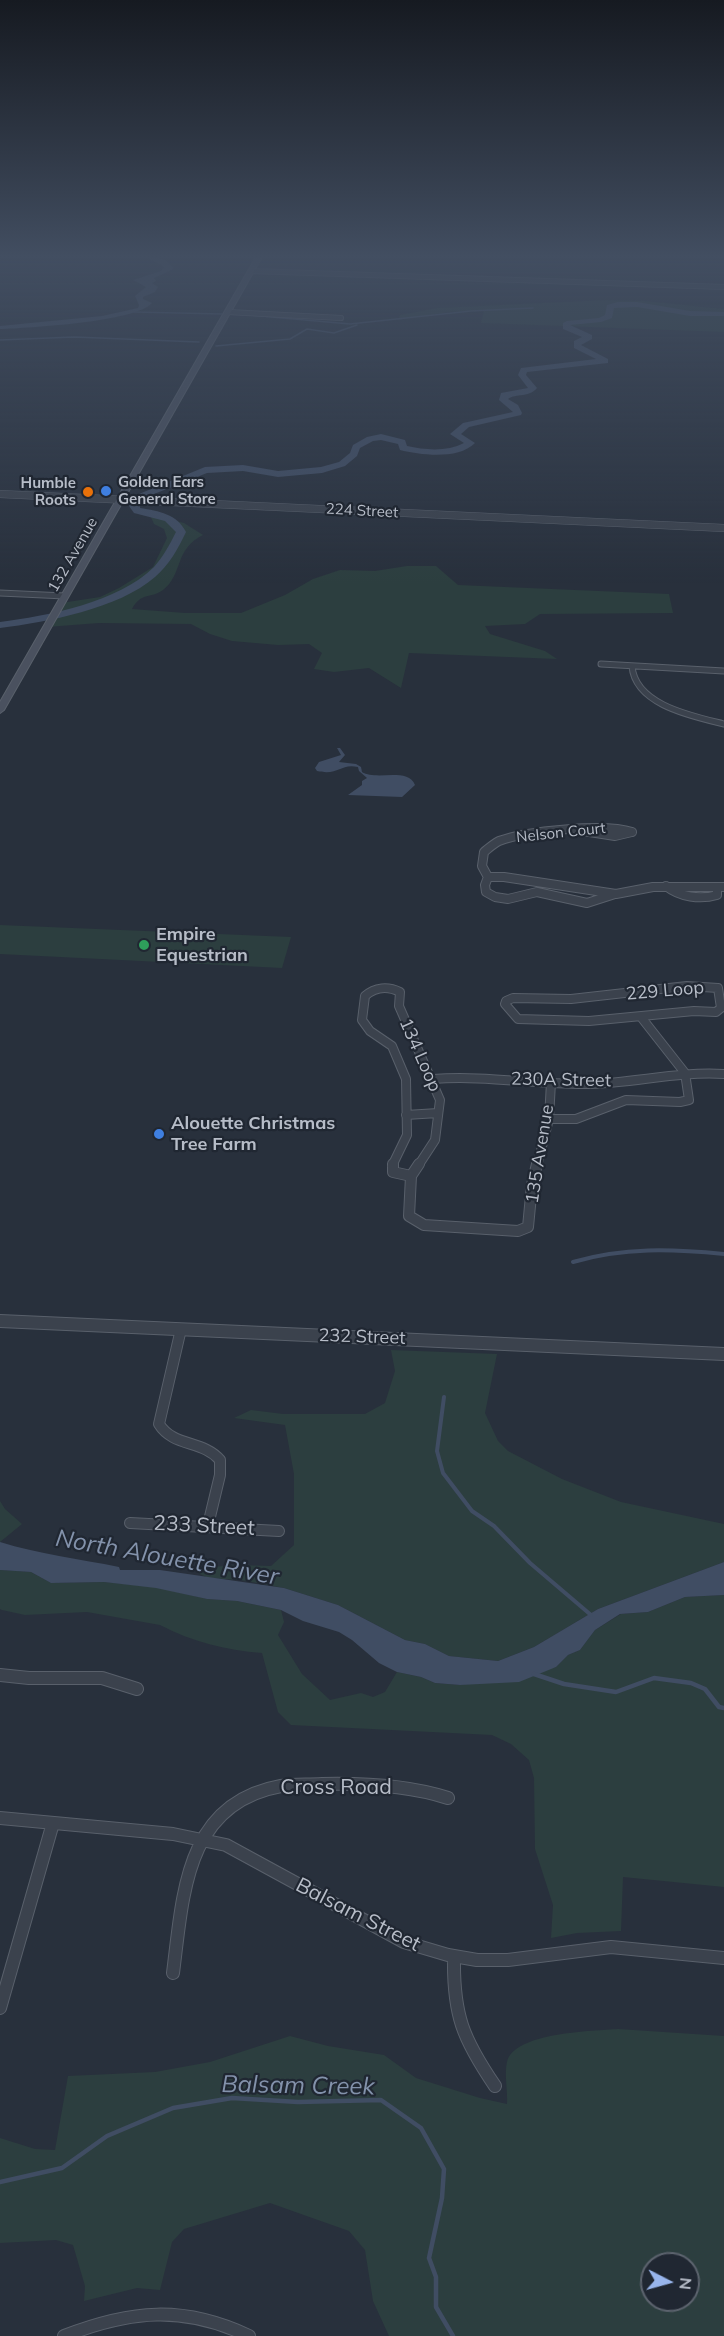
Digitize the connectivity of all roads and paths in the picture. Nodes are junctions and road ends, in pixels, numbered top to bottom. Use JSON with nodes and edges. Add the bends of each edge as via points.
{"nodes":[{"id":1,"x":198,"y":366,"type":"edge"},
{"id":2,"x":0,"y":494,"type":"edge"},
{"id":3,"x":124,"y":501,"type":"junction"},
{"id":4,"x":724,"y":528,"type":"edge"},
{"id":5,"x":0,"y":593,"type":"edge"},
{"id":6,"x":65,"y":596,"type":"junction"},
{"id":7,"x":601,"y":664,"type":"dead end"},
{"id":8,"x":632,"y":666,"type":"junction"},
{"id":9,"x":724,"y":671,"type":"edge"},
{"id":10,"x":0,"y":710,"type":"edge"},
{"id":11,"x":724,"y":724,"type":"edge"},
{"id":12,"x":632,"y":832,"type":"dead end"},
{"id":13,"x":488,"y":878,"type":"junction"},
{"id":14,"x":720,"y":887,"type":"edge"},
{"id":15,"x":616,"y":894,"type":"junction"},
{"id":16,"x":641,"y":1017,"type":"junction"},
{"id":17,"x":685,"y":1073,"type":"junction"},
{"id":18,"x":724,"y":1074,"type":"edge"},
{"id":19,"x":433,"y":1079,"type":"junction"},
{"id":20,"x":551,"y":1082,"type":"junction"},
{"id":21,"x":438,"y":1113,"type":"junction"},
{"id":22,"x":406,"y":1114,"type":"junction"},
{"id":23,"x":549,"y":1119,"type":"junction"},
{"id":24,"x":411,"y":1176,"type":"junction"},
{"id":25,"x":0,"y":1321,"type":"edge"},
{"id":26,"x":181,"y":1329,"type":"junction"},
{"id":27,"x":724,"y":1354,"type":"edge"},
{"id":28,"x":130,"y":1522,"type":"dead end"},
{"id":29,"x":208,"y":1525,"type":"junction"},
{"id":30,"x":279,"y":1531,"type":"dead end"},
{"id":31,"x":0,"y":1675,"type":"edge"},
{"id":32,"x":138,"y":1689,"type":"dead end"},
{"id":33,"x":448,"y":1798,"type":"dead end"},
{"id":34,"x":0,"y":1818,"type":"edge"},
{"id":35,"x":53,"y":1823,"type":"junction"},
{"id":36,"x":200,"y":1838,"type":"junction"},
{"id":37,"x":454,"y":1957,"type":"junction"},
{"id":38,"x":724,"y":1958,"type":"edge"},
{"id":39,"x":173,"y":1973,"type":"dead end"},
{"id":40,"x":0,"y":2008,"type":"edge"},
{"id":41,"x":495,"y":2086,"type":"dead end"},
{"id":42,"x":64,"y":2336,"type":"edge"},
{"id":43,"x":249,"y":2336,"type":"edge"}],
"edges":[{"from":1,"to":3,"type":"main road","name":"132 Avenue"},
{"from":2,"to":3,"type":"street","name":"224 Street"},
{"from":3,"to":4,"type":"street","name":"224 Street"},
{"from":3,"to":6,"type":"main road","name":"132 Avenue"},
{"from":5,"to":6,"type":"street"},
{"from":6,"to":10,"type":"main road","name":"132 Avenue"},
{"from":7,"to":8,"type":"street"},
{"from":8,"to":9,"type":"street"},
{"from":8,"to":11,"type":"street","via":[[633,679],[646,694],[686,713]]},
{"from":12,"to":13,"type":"street","name":"Nelson Court","via":[[627,828],[599,827],[513,837],[484,852],[482,866]]},
{"from":13,"to":15,"type":"street"},
{"from":13,"to":15,"type":"street","via":[[486,892],[508,899],[537,892],[587,903]]},
{"from":14,"to":15,"type":"street","via":[[712,897],[675,893],[666,886]]},
{"from":16,"to":16,"type":"street","name":"229 Loop","via":[[522,1020],[505,1004],[513,998],[571,999],[687,986],[720,991],[721,1008],[716,1012]]},
{"from":16,"to":17,"type":"street"},
{"from":17,"to":18,"type":"street","name":"230A Street"},
{"from":17,"to":20,"type":"street","name":"230A Street","via":[[591,1084]]},
{"from":17,"to":23,"type":"street","via":[[690,1096],[686,1102],[626,1101],[576,1119]]},
{"from":19,"to":20,"type":"street","name":"230A Street","via":[[456,1076]]},
{"from":19,"to":21,"type":"street","name":"134 Loop","via":[[440,1101]]},
{"from":19,"to":22,"type":"street","name":"134 Loop","via":[[399,1006],[400,992],[385,988],[367,994],[362,1020],[392,1046],[406,1079]]},
{"from":20,"to":23,"type":"street","name":"135 Avenue"},
{"from":21,"to":22,"type":"street","name":"134 Loop"},
{"from":21,"to":24,"type":"street","name":"134 Loop","via":[[435,1140]]},
{"from":22,"to":24,"type":"street","name":"134 Loop","via":[[407,1135],[392,1167],[399,1175]]},
{"from":23,"to":24,"type":"street","name":"135 Avenue","via":[[532,1185],[528,1227],[518,1231],[424,1225],[414,1221],[409,1216]]},
{"from":25,"to":26,"type":"street","name":"232 Street"},
{"from":26,"to":27,"type":"street","name":"232 Street"},
{"from":26,"to":29,"type":"street","via":[[159,1425],[169,1437],[210,1449],[220,1460]]},
{"from":28,"to":29,"type":"street","name":"233 Street"},
{"from":29,"to":30,"type":"street","name":"233 Street"},
{"from":31,"to":32,"type":"street","via":[[110,1679]]},
{"from":33,"to":36,"type":"street","name":"Cross Road","via":[[428,1791],[365,1784],[276,1787],[222,1810]]},
{"from":34,"to":35,"type":"street","name":"Balsam Street"},
{"from":35,"to":36,"type":"street","name":"Balsam Street"},
{"from":35,"to":40,"type":"street"},
{"from":36,"to":37,"type":"street","name":"Balsam Street","via":[[226,1845],[404,1942]]},
{"from":36,"to":39,"type":"street","name":"Cross Road","via":[[189,1865]]},
{"from":37,"to":38,"type":"street","name":"Balsam Street","via":[[495,1961],[611,1947]]},
{"from":37,"to":41,"type":"street","via":[[452,1993],[460,2028],[472,2054]]},
{"from":42,"to":43,"type":"street","via":[[111,2319],[163,2313],[212,2320]]}]}
